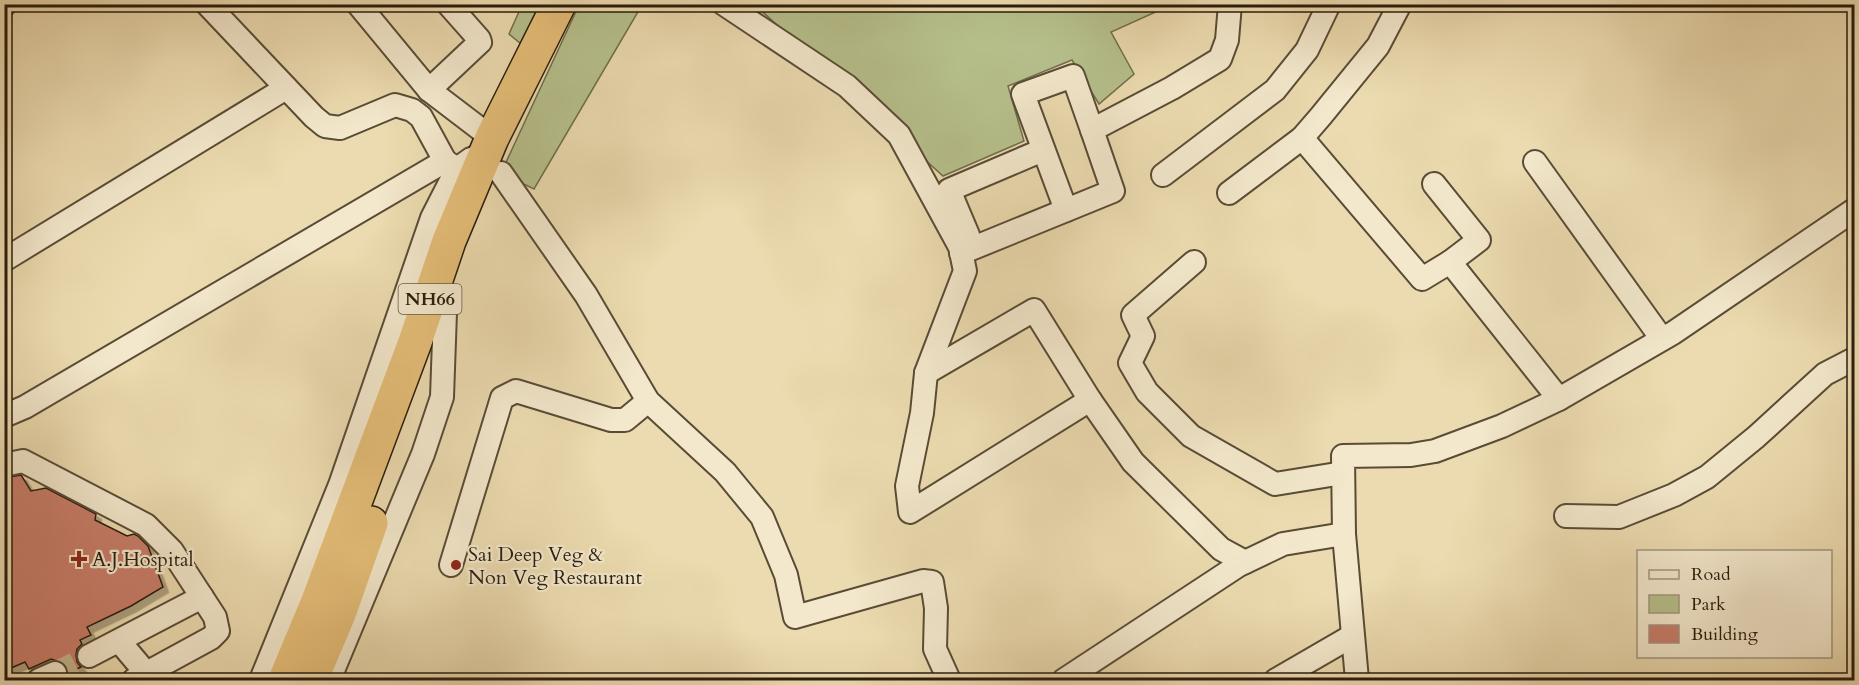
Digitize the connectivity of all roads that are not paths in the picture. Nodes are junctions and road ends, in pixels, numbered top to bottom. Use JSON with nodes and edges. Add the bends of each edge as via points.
{"nodes":[{"id":1,"x":207,"y":4,"type":"edge"},
{"id":2,"x":358,"y":4,"type":"edge"},
{"id":3,"x":448,"y":4,"type":"edge"},
{"id":4,"x":559,"y":4,"type":"edge"},
{"id":5,"x":580,"y":4,"type":"edge"},
{"id":6,"x":724,"y":4,"type":"edge"},
{"id":7,"x":1230,"y":4,"type":"edge"},
{"id":8,"x":1329,"y":4,"type":"edge"},
{"id":9,"x":1400,"y":4,"type":"edge"},
{"id":10,"x":286,"y":88,"type":"junction"},
{"id":11,"x":429,"y":90,"type":"junction"},
{"id":12,"x":1092,"y":130,"type":"junction"},
{"id":13,"x":1302,"y":138,"type":"junction"},
{"id":14,"x":1043,"y":150,"type":"junction"},
{"id":15,"x":476,"y":159,"type":"junction"},
{"id":16,"x":1535,"y":162,"type":"dead end"},
{"id":17,"x":1163,"y":175,"type":"dead end"},
{"id":18,"x":1434,"y":184,"type":"dead end"},
{"id":19,"x":1229,"y":193,"type":"dead end"},
{"id":20,"x":1066,"y":210,"type":"junction"},
{"id":21,"x":1854,"y":210,"type":"edge"},
{"id":22,"x":967,"y":250,"type":"junction"},
{"id":23,"x":4,"y":260,"type":"edge"},
{"id":24,"x":1194,"y":262,"type":"dead end"},
{"id":25,"x":1450,"y":262,"type":"junction"},
{"id":26,"x":445,"y":312,"type":"junction"},
{"id":27,"x":1662,"y":339,"type":"junction"},
{"id":28,"x":1854,"y":358,"type":"edge"},
{"id":29,"x":926,"y":373,"type":"junction"},
{"id":30,"x":1559,"y":399,"type":"junction"},
{"id":31,"x":1090,"y":400,"type":"junction"},
{"id":32,"x":648,"y":401,"type":"junction"},
{"id":33,"x":4,"y":416,"type":"edge"},
{"id":34,"x":4,"y":465,"type":"edge"},
{"id":35,"x":1343,"y":473,"type":"junction"},
{"id":36,"x":1566,"y":516,"type":"dead end"},
{"id":37,"x":1344,"y":534,"type":"junction"},
{"id":38,"x":1245,"y":562,"type":"junction"},
{"id":39,"x":451,"y":565,"type":"dead end"},
{"id":40,"x":202,"y":597,"type":"junction"},
{"id":41,"x":328,"y":608,"type":"junction"},
{"id":42,"x":1352,"y":636,"type":"junction"},
{"id":43,"x":119,"y":641,"type":"junction"},
{"id":44,"x":89,"y":656,"type":"tunnel mouth"},
{"id":45,"x":148,"y":679,"type":"edge"},
{"id":46,"x":173,"y":681,"type":"edge"},
{"id":47,"x":261,"y":681,"type":"edge"},
{"id":48,"x":285,"y":681,"type":"edge"},
{"id":49,"x":311,"y":681,"type":"edge"},
{"id":50,"x":329,"y":681,"type":"edge"},
{"id":51,"x":949,"y":681,"type":"edge"},
{"id":52,"x":1064,"y":681,"type":"edge"},
{"id":53,"x":1276,"y":681,"type":"edge"},
{"id":54,"x":1356,"y":681,"type":"edge"}],
"edges":[{"from":1,"to":10,"type":"street"},
{"from":2,"to":11,"type":"street"},
{"from":3,"to":11,"type":"street","via":[[480,42]]},
{"from":4,"to":15,"type":"highway","number":"NH66"},
{"from":5,"to":15,"type":"highway","number":"NH66","via":[[517,133]]},
{"from":6,"to":22,"type":"street","via":[[847,86],[899,135],[960,247]]},
{"from":7,"to":12,"type":"street","via":[[1227,40],[1220,59]]},
{"from":8,"to":17,"type":"street","via":[[1307,50],[1275,90]]},
{"from":9,"to":13,"type":"street","via":[[1378,46]]},
{"from":10,"to":15,"type":"street","via":[[325,126],[340,128],[395,105],[412,110]]},
{"from":10,"to":23,"type":"street"},
{"from":11,"to":15,"type":"street"},
{"from":12,"to":14,"type":"street","via":[[1073,76],[1023,94]]},
{"from":12,"to":20,"type":"street","via":[[1113,191]]},
{"from":13,"to":19,"type":"street"},
{"from":13,"to":25,"type":"street","via":[[1422,279]]},
{"from":14,"to":20,"type":"street"},
{"from":14,"to":22,"type":"street","via":[[949,190]]},
{"from":15,"to":26,"type":"highway","number":"NH66","via":[[467,250]]},
{"from":15,"to":32,"type":"street","via":[[586,295]]},
{"from":15,"to":33,"type":"street"},
{"from":15,"to":41,"type":"highway","number":"NH66"},
{"from":15,"to":47,"type":"street","via":[[432,218],[340,485]]},
{"from":16,"to":27,"type":"street"},
{"from":18,"to":25,"type":"street","via":[[1479,240]]},
{"from":20,"to":22,"type":"street"},
{"from":21,"to":27,"type":"street"},
{"from":22,"to":29,"type":"street","via":[[965,271]]},
{"from":24,"to":35,"type":"street","via":[[1133,315],[1143,336],[1130,363],[1147,392],[1191,436],[1275,484]]},
{"from":25,"to":30,"type":"street"},
{"from":26,"to":41,"type":"highway","number":"NH66"},
{"from":26,"to":50,"type":"street","via":[[442,397],[423,454]]},
{"from":27,"to":30,"type":"street"},
{"from":28,"to":36,"type":"street","via":[[1825,374],[1707,477],[1619,517]]},
{"from":29,"to":31,"type":"street","via":[[1034,310]]},
{"from":29,"to":31,"type":"street","via":[[907,486],[910,512]]},
{"from":30,"to":35,"type":"street","via":[[1435,452],[1343,456]]},
{"from":31,"to":38,"type":"street","via":[[1133,462],[1221,549]]},
{"from":32,"to":39,"type":"street","via":[[625,420],[611,420],[516,391],[502,398]]},
{"from":32,"to":51,"type":"street","via":[[724,472],[762,517],[786,575],[795,617],[923,580],[932,582],[935,649]]},
{"from":34,"to":40,"type":"street","via":[[24,460],[146,525],[172,551]]},
{"from":35,"to":37,"type":"street"},
{"from":37,"to":38,"type":"street","via":[[1283,544]]},
{"from":37,"to":42,"type":"street"},
{"from":38,"to":52,"type":"street"},
{"from":40,"to":43,"type":"street"},
{"from":40,"to":45,"type":"street","via":[[215,617],[218,631]]},
{"from":41,"to":48,"type":"highway","number":"NH66"},
{"from":41,"to":49,"type":"highway","number":"NH66"},
{"from":42,"to":53,"type":"street"},
{"from":42,"to":54,"type":"street"},
{"from":43,"to":44,"type":"street"},
{"from":43,"to":45,"type":"street"},
{"from":45,"to":46,"type":"street"}]}
